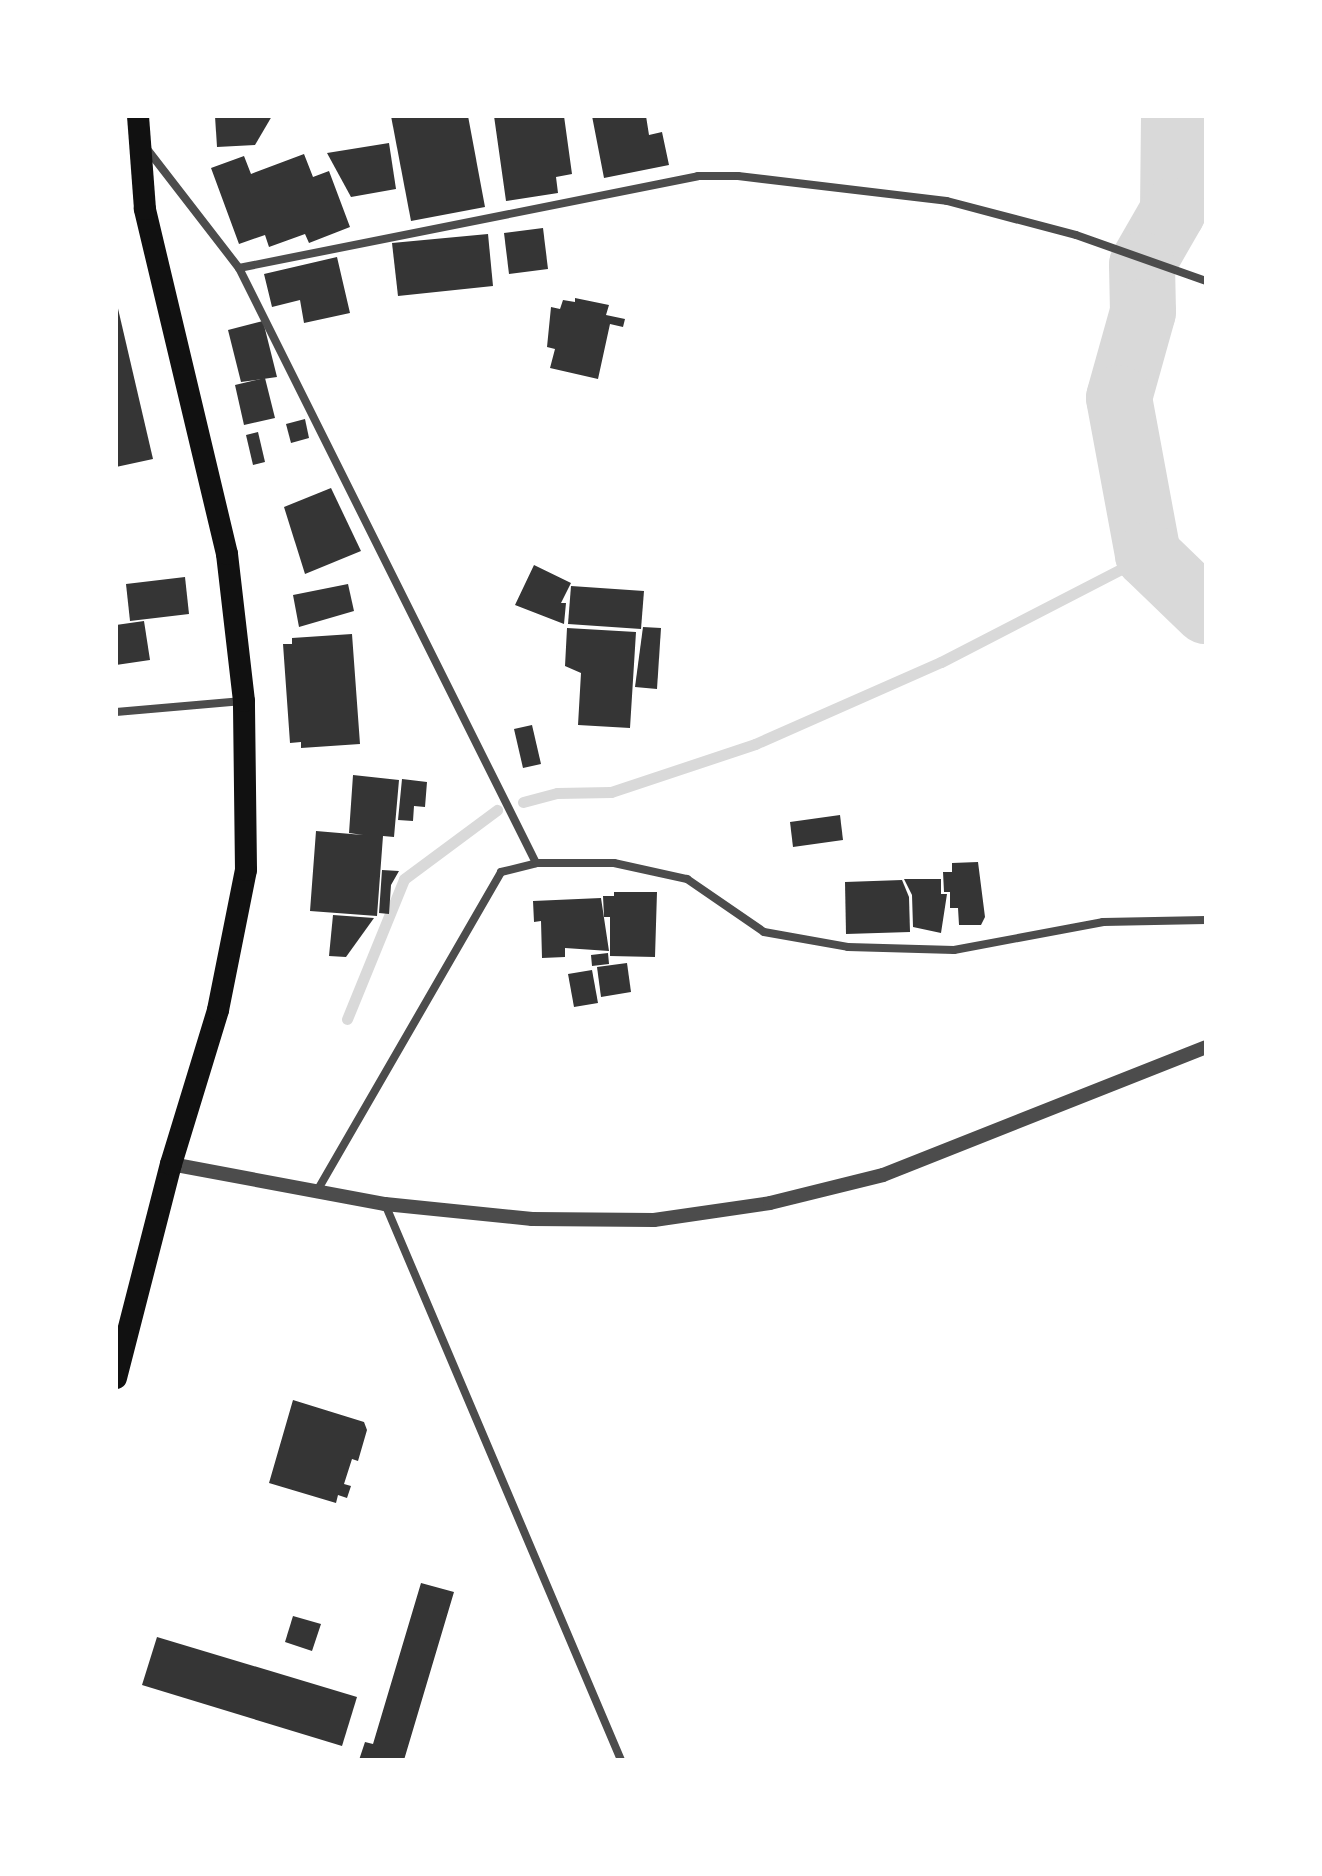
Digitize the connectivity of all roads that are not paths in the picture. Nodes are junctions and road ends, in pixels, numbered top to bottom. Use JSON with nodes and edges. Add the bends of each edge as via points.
{"nodes":[{"id":1,"x":139,"y":127,"type":"edge"},
{"id":2,"x":239,"y":268,"type":"junction"},
{"id":3,"x":1206,"y":281,"type":"edge"},
{"id":4,"x":244,"y":701,"type":"junction"},
{"id":5,"x":116,"y":712,"type":"edge"},
{"id":6,"x":536,"y":863,"type":"junction"},
{"id":7,"x":1206,"y":920,"type":"edge"},
{"id":8,"x":1206,"y":1047,"type":"edge"},
{"id":9,"x":171,"y":1164,"type":"junction"},
{"id":10,"x":317,"y":1191,"type":"junction"},
{"id":11,"x":385,"y":1204,"type":"junction"},
{"id":12,"x":116,"y":1378,"type":"edge"},
{"id":13,"x":621,"y":1760,"type":"edge"}],
"edges":[{"from":1,"to":2,"type":"street"},
{"from":1,"to":4,"type":"highway","via":[[145,209],[227,554]]},
{"from":2,"to":3,"type":"street","via":[[698,176],[738,176],[947,201],[1076,235]]},
{"from":2,"to":6,"type":"street"},
{"from":4,"to":5,"type":"street"},
{"from":4,"to":9,"type":"highway","via":[[246,870],[218,1010]]},
{"from":6,"to":7,"type":"street","via":[[614,863],[687,879],[764,932],[848,947],[954,950],[1103,922]]},
{"from":6,"to":10,"type":"street","via":[[501,872]]},
{"from":8,"to":11,"type":"street","via":[[883,1175],[770,1203],[654,1220],[532,1219]]},
{"from":9,"to":10,"type":"street"},
{"from":9,"to":12,"type":"highway"},
{"from":10,"to":11,"type":"street"},
{"from":11,"to":13,"type":"street"}]}
